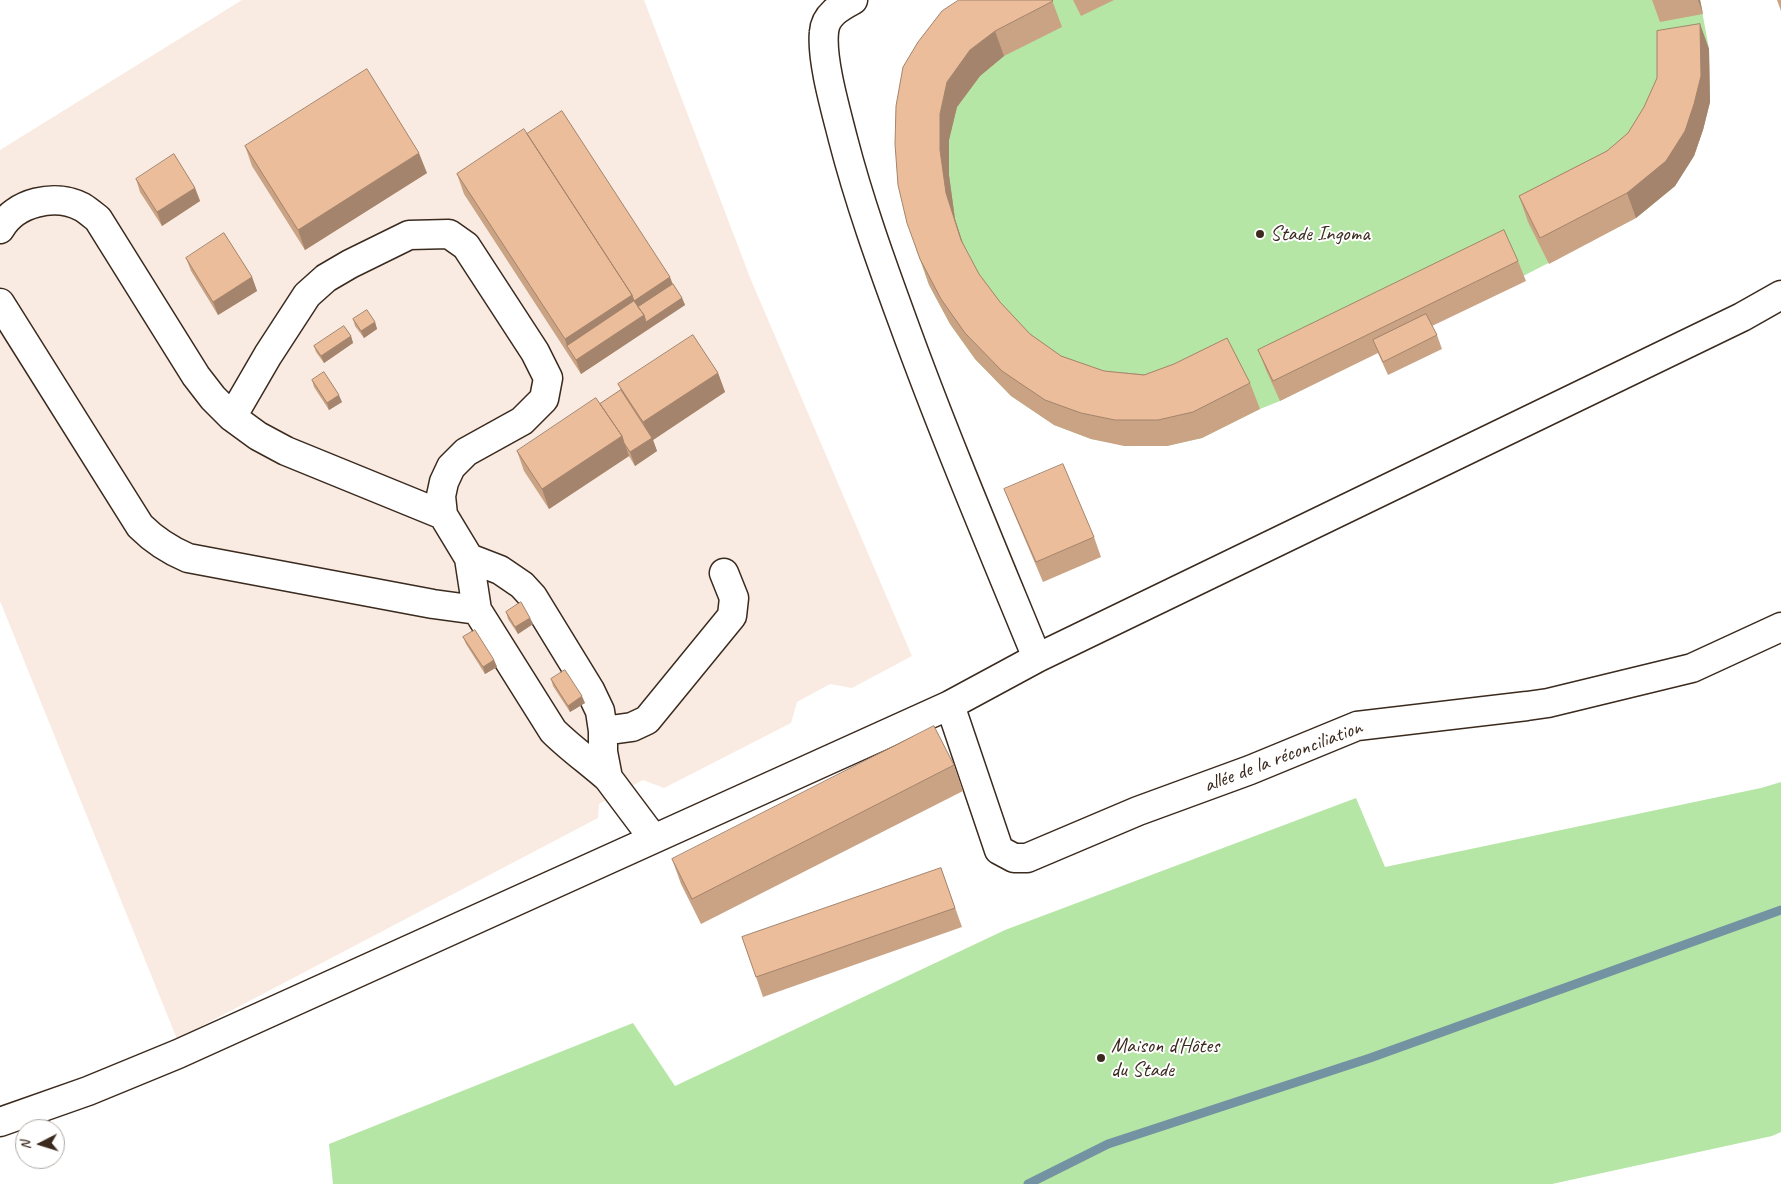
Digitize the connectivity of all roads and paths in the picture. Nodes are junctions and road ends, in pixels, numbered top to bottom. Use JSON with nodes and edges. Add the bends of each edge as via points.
{"nodes":[{"id":1,"x":853,"y":0,"type":"edge"},
{"id":2,"x":0,"y":229,"type":"edge"},
{"id":3,"x":1781,"y":295,"type":"edge"},
{"id":4,"x":0,"y":303,"type":"edge"},
{"id":5,"x":232,"y":417,"type":"junction"},
{"id":6,"x":443,"y":515,"type":"junction"},
{"id":7,"x":469,"y":558,"type":"junction"},
{"id":8,"x":724,"y":573,"type":"dead end"},
{"id":9,"x":477,"y":610,"type":"junction"},
{"id":10,"x":1781,"y":627,"type":"edge"},
{"id":11,"x":1037,"y":658,"type":"junction"},
{"id":12,"x":950,"y":705,"type":"junction"},
{"id":13,"x":603,"y":730,"type":"junction"},
{"id":14,"x":608,"y":778,"type":"junction"},
{"id":15,"x":654,"y":838,"type":"junction"},
{"id":16,"x":0,"y":1122,"type":"edge"}],
"edges":[{"from":1,"to":11,"type":"street","via":[[833,12],[824,30],[829,80],[850,168],[874,244],[930,395]]},
{"from":2,"to":5,"type":"street","via":[[17,211],[37,202],[64,201],[81,207],[98,219],[196,376]]},
{"from":3,"to":11,"type":"street"},
{"from":4,"to":9,"type":"street","via":[[140,526],[171,551],[188,558]]},
{"from":5,"to":6,"type":"street","via":[[286,451]]},
{"from":5,"to":6,"type":"street","via":[[307,295],[326,278],[409,235],[449,234],[466,246],[535,352],[548,378],[544,398],[522,420],[466,452],[451,467],[441,496]]},
{"from":6,"to":7,"type":"street"},
{"from":7,"to":9,"type":"street"},
{"from":7,"to":13,"type":"street","via":[[500,570],[533,597],[590,690],[600,711]]},
{"from":8,"to":13,"type":"street","via":[[734,598],[732,616],[646,720],[632,728]]},
{"from":9,"to":14,"type":"street","via":[[553,731]]},
{"from":10,"to":12,"type":"street","name":"allée de la réconciliation","via":[[1692,668],[1548,703],[1357,726],[1027,858],[1014,858],[999,850]]},
{"from":11,"to":12,"type":"street"},
{"from":12,"to":15,"type":"street"},
{"from":13,"to":14,"type":"street"},
{"from":14,"to":15,"type":"street"},
{"from":15,"to":16,"type":"street","via":[[178,1054]]}]}
